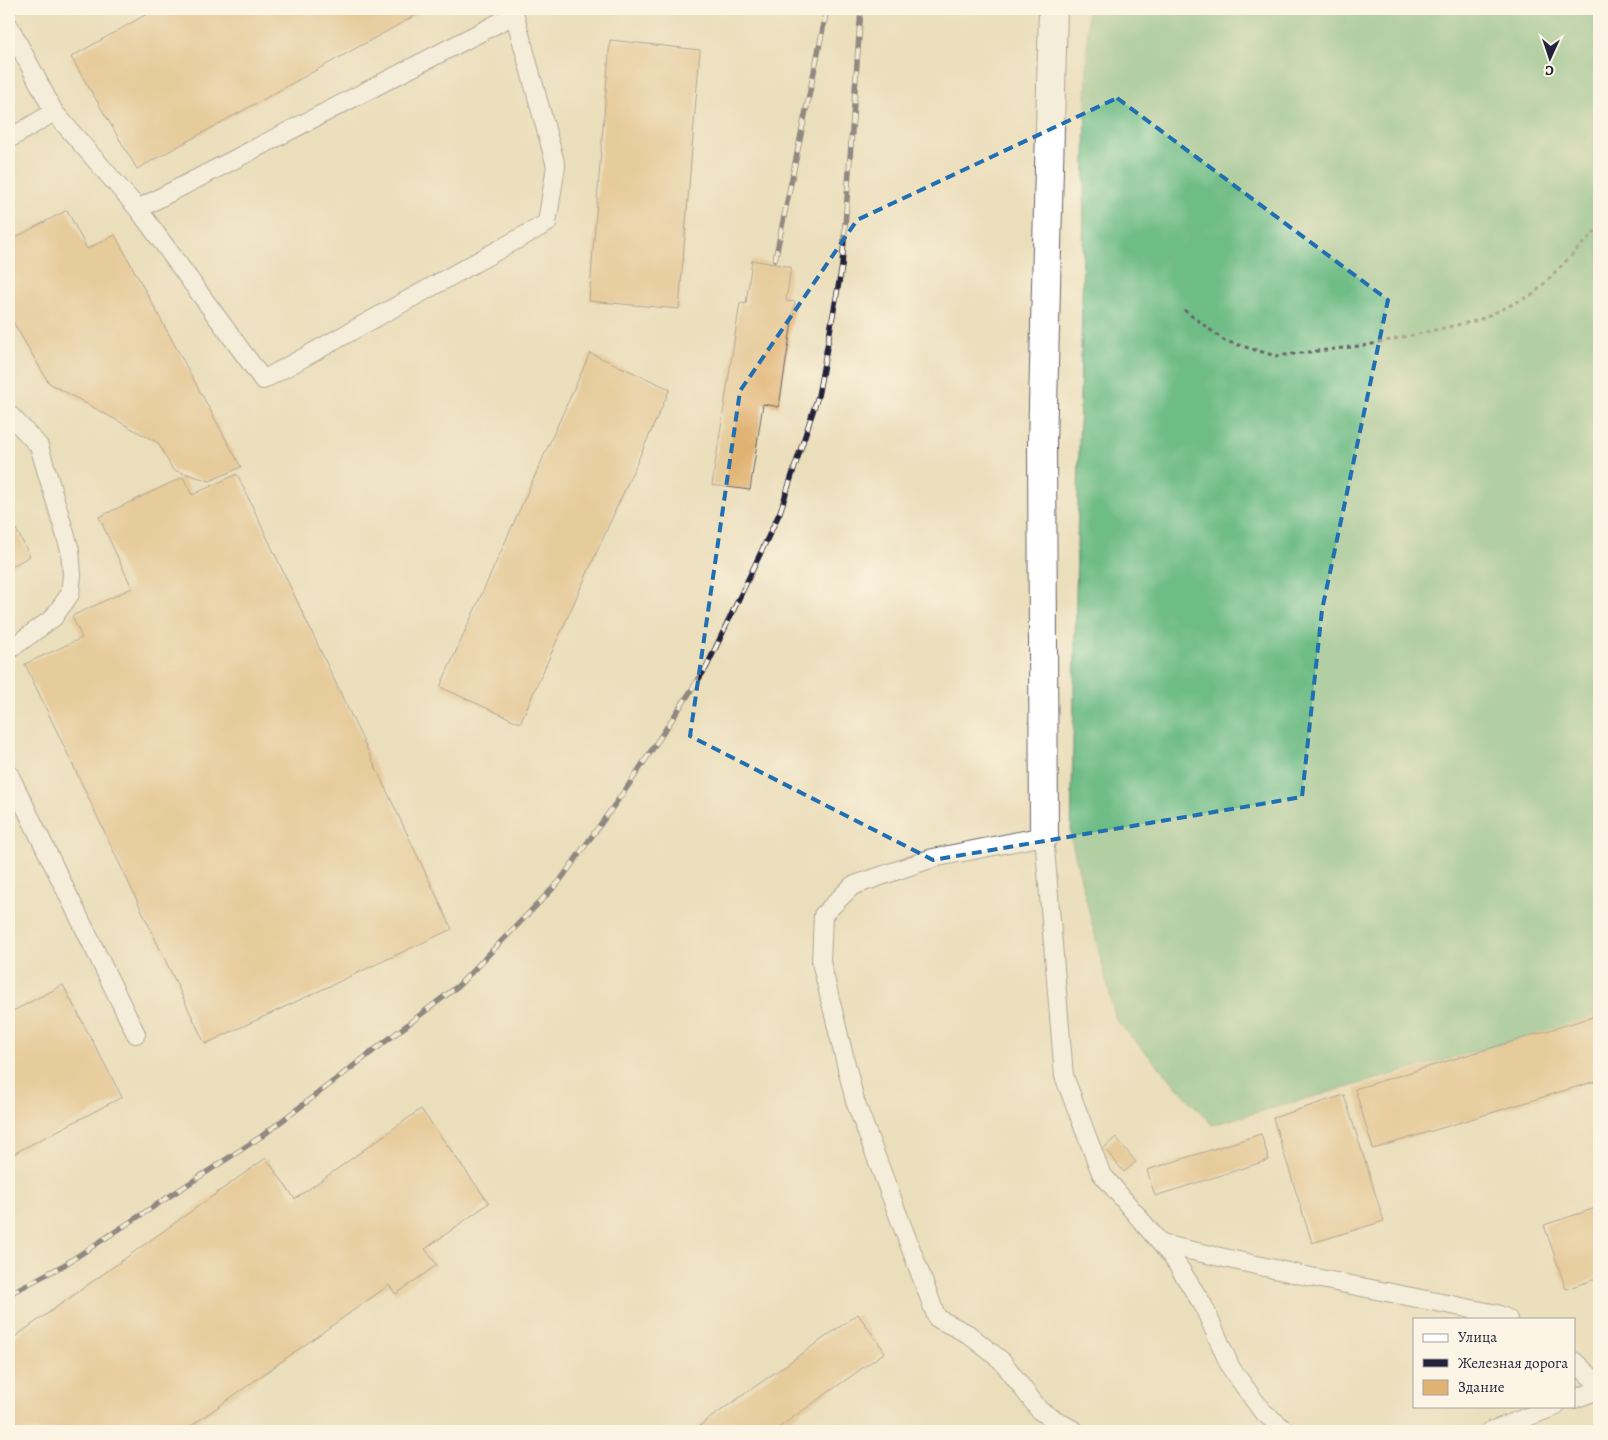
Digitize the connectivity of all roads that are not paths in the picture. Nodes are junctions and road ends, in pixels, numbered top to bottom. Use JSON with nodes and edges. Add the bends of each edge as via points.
{"nodes":[{"id":1,"x":1053,"y":9,"type":"edge"},
{"id":2,"x":514,"y":12,"type":"edge"},
{"id":3,"x":9,"y":26,"type":"edge"},
{"id":4,"x":54,"y":112,"type":"junction"},
{"id":5,"x":9,"y":138,"type":"edge"},
{"id":6,"x":138,"y":209,"type":"junction"},
{"id":7,"x":9,"y":415,"type":"edge"},
{"id":8,"x":9,"y":650,"type":"edge"},
{"id":9,"x":9,"y":774,"type":"edge"},
{"id":10,"x":1044,"y":836,"type":"junction"},
{"id":11,"x":136,"y":1034,"type":"dead end"},
{"id":12,"x":1161,"y":1244,"type":"junction"},
{"id":13,"x":1506,"y":1318,"type":"edge"},
{"id":14,"x":1576,"y":1363,"type":"edge"},
{"id":15,"x":1599,"y":1386,"type":"edge"},
{"id":16,"x":1599,"y":1390,"type":"edge"},
{"id":17,"x":1576,"y":1398,"type":"edge"},
{"id":18,"x":1551,"y":1408,"type":"edge"},
{"id":19,"x":1075,"y":1431,"type":"edge"},
{"id":20,"x":1286,"y":1431,"type":"edge"},
{"id":21,"x":1491,"y":1431,"type":"edge"}],
"edges":[{"from":1,"to":10,"type":"street","via":[[1042,445]]},
{"from":2,"to":6,"type":"lane"},
{"from":2,"to":6,"type":"lane","via":[[556,166],[547,223],[263,380]]},
{"from":3,"to":4,"type":"lane"},
{"from":4,"to":5,"type":"lane"},
{"from":4,"to":6,"type":"lane"},
{"from":7,"to":8,"type":"lane","via":[[39,446],[70,550],[72,575],[70,594],[53,618]]},
{"from":9,"to":11,"type":"lane"},
{"from":10,"to":12,"type":"lane","via":[[1064,1076],[1101,1173]]},
{"from":10,"to":19,"type":"lane","via":[[933,858],[852,886],[824,915],[821,962],[855,1101],[937,1318],[968,1334],[1002,1361],[1040,1412]]},
{"from":12,"to":13,"type":"lane"},
{"from":12,"to":20,"type":"lane","via":[[1203,1305],[1231,1368],[1262,1411]]},
{"from":14,"to":15,"type":"lane"},
{"from":16,"to":17,"type":"lane"},
{"from":18,"to":21,"type":"lane"}]}
